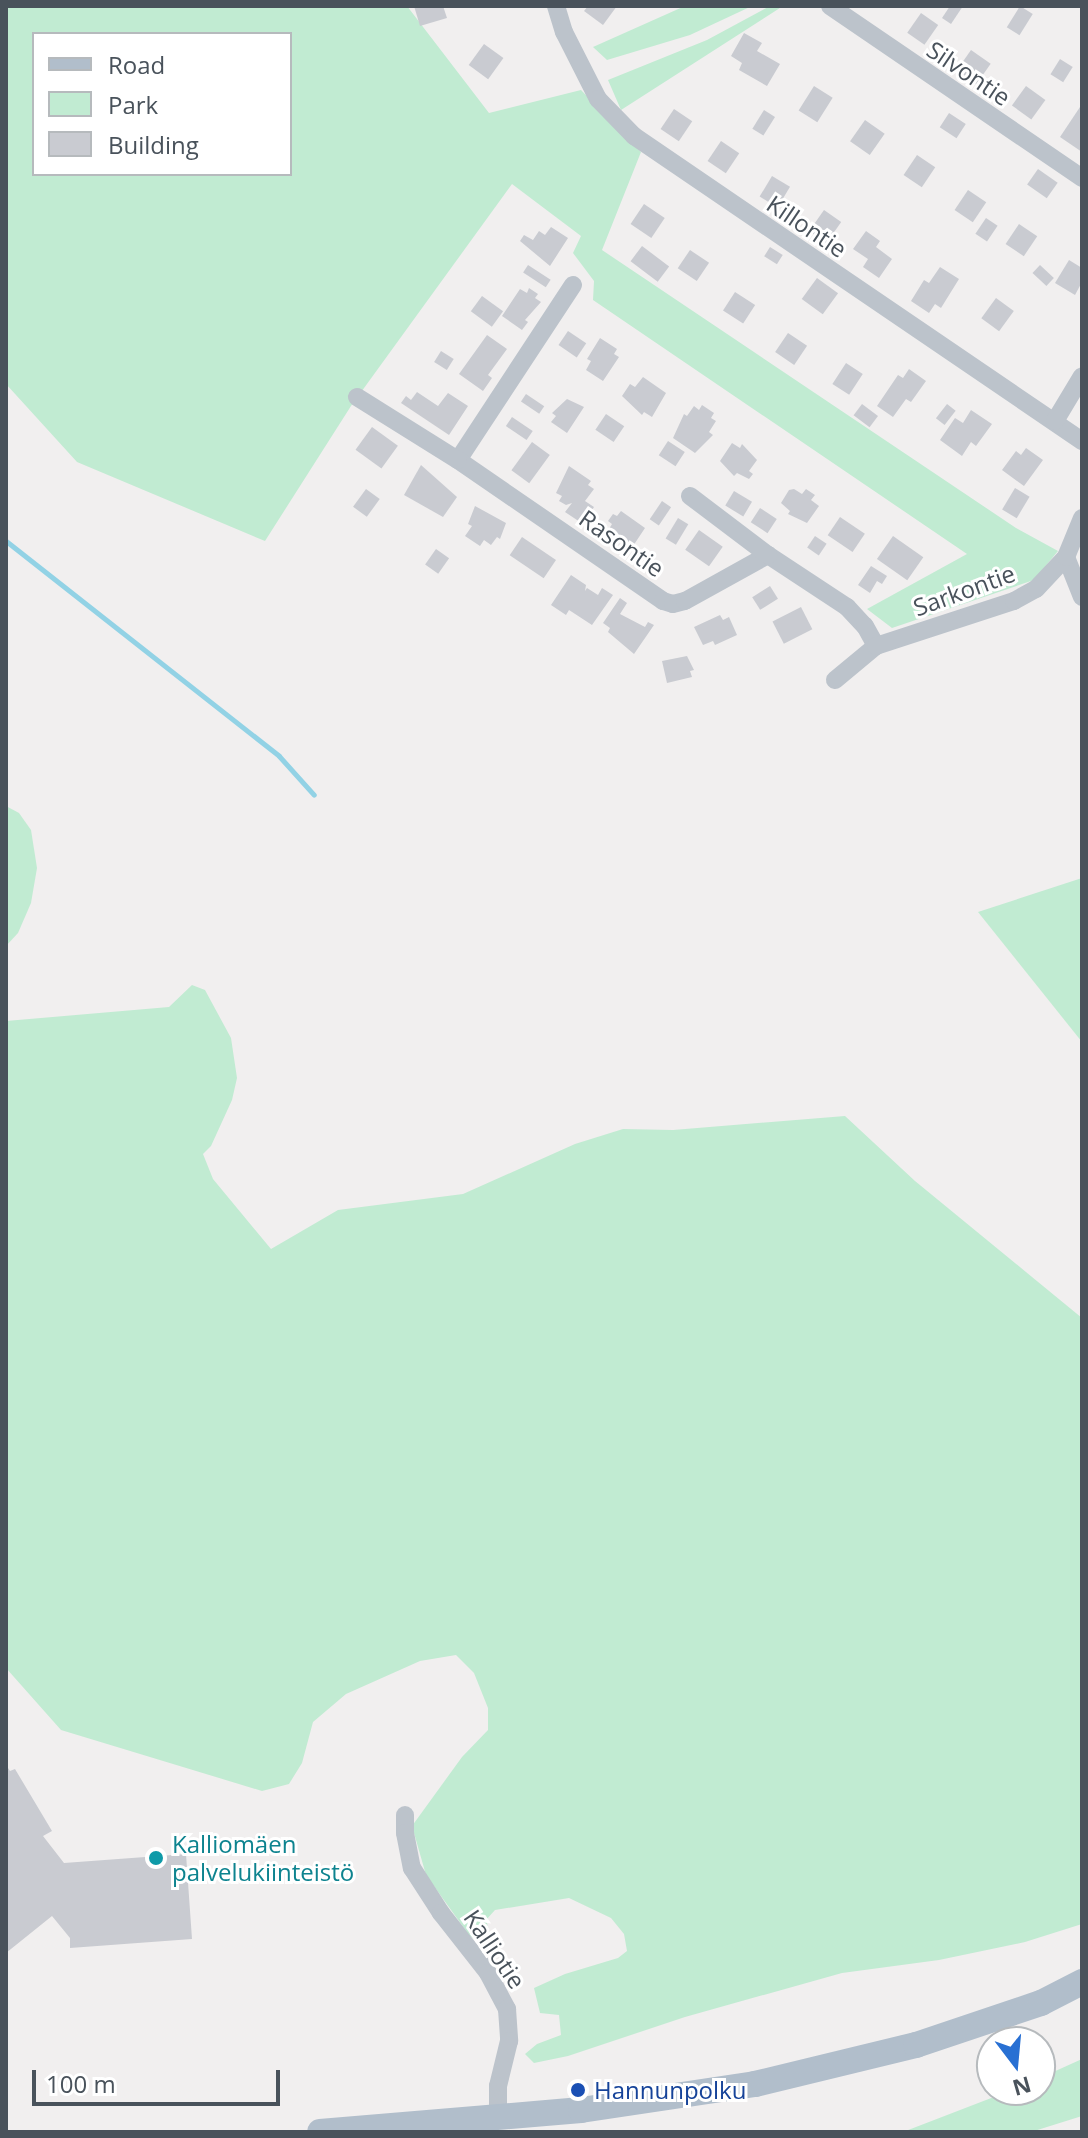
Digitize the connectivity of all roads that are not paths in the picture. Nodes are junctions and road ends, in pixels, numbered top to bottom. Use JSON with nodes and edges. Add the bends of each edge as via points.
{"nodes":[{"id":1,"x":556,"y":6,"type":"edge"},
{"id":2,"x":830,"y":6,"type":"edge"},
{"id":3,"x":1082,"y":178,"type":"edge"},
{"id":4,"x":573,"y":285,"type":"dead end"},
{"id":5,"x":1082,"y":376,"type":"edge"},
{"id":6,"x":357,"y":397,"type":"dead end"},
{"id":7,"x":1055,"y":421,"type":"junction"},
{"id":8,"x":1082,"y":441,"type":"edge"},
{"id":9,"x":458,"y":460,"type":"junction"},
{"id":10,"x":690,"y":496,"type":"dead end"},
{"id":11,"x":1082,"y":518,"type":"edge"},
{"id":12,"x":768,"y":555,"type":"junction"},
{"id":13,"x":1066,"y":557,"type":"junction"},
{"id":14,"x":1082,"y":597,"type":"edge"},
{"id":15,"x":876,"y":646,"type":"junction"},
{"id":16,"x":835,"y":680,"type":"dead end"},
{"id":17,"x":405,"y":1815,"type":"dead end"},
{"id":18,"x":1082,"y":1982,"type":"edge"},
{"id":19,"x":1082,"y":1998,"type":"edge"},
{"id":20,"x":1041,"y":2003,"type":"junction"},
{"id":21,"x":498,"y":2118,"type":"junction"},
{"id":22,"x":320,"y":2132,"type":"edge"}],
"edges":[{"from":1,"to":7,"type":"street","name":"Killontie","via":[[598,99],[634,136]]},
{"from":2,"to":3,"type":"street","name":"Silvontie"},
{"from":4,"to":9,"type":"street"},
{"from":5,"to":7,"type":"street"},
{"from":6,"to":9,"type":"street","name":"Rasontie"},
{"from":7,"to":8,"type":"street","name":"Killontie"},
{"from":9,"to":12,"type":"street","name":"Rasontie","via":[[663,601],[685,601]]},
{"from":10,"to":12,"type":"street"},
{"from":11,"to":13,"type":"street","name":"Sarkontie"},
{"from":12,"to":15,"type":"street","via":[[847,607]]},
{"from":13,"to":14,"type":"street"},
{"from":13,"to":15,"type":"street","name":"Sarkontie","via":[[1050,577],[1014,601]]},
{"from":15,"to":16,"type":"street","name":"Sarkontie"},
{"from":17,"to":21,"type":"street","name":"Kalliotie","via":[[412,1868],[488,1973],[507,2009],[509,2041],[498,2086]]},
{"from":18,"to":20,"type":"main road"},
{"from":19,"to":20,"type":"main road"},
{"from":20,"to":21,"type":"main road","via":[[916,2045],[755,2084]]},
{"from":21,"to":22,"type":"main road"}]}
